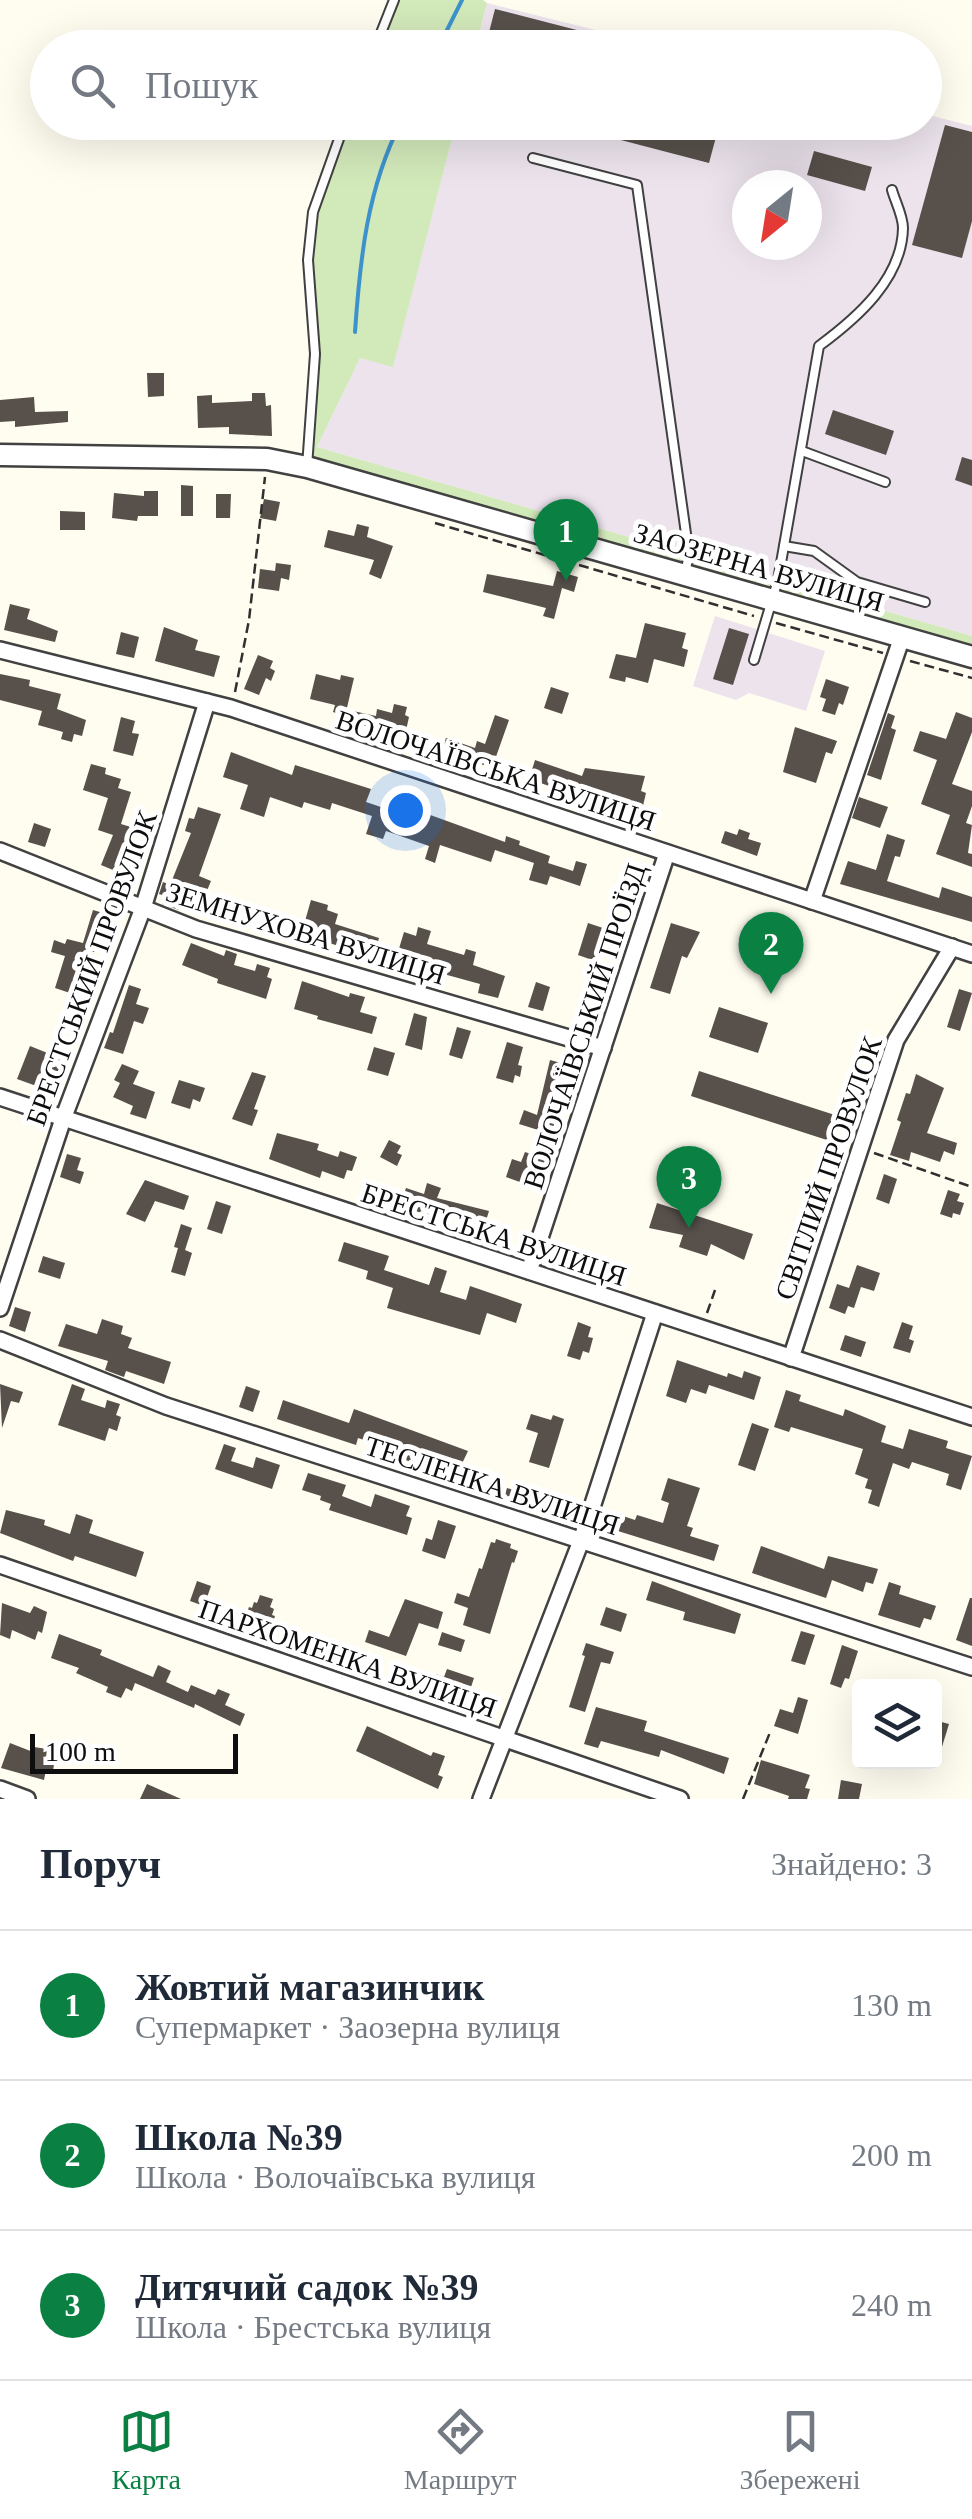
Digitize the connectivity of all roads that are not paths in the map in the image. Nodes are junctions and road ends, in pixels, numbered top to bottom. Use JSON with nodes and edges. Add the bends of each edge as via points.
{"nodes":[{"id":1,"x":394,"y":0,"type":"edge"},
{"id":2,"x":382,"y":30,"type":"edge"},
{"id":3,"x":339,"y":140,"type":"edge"},
{"id":4,"x":532,"y":158,"type":"dead end"},
{"id":5,"x":892,"y":190,"type":"dead end"},
{"id":6,"x":802,"y":450,"type":"junction"},
{"id":7,"x":0,"y":455,"type":"edge"},
{"id":8,"x":307,"y":467,"type":"junction"},
{"id":9,"x":885,"y":482,"type":"dead end"},
{"id":10,"x":784,"y":546,"type":"junction"},
{"id":11,"x":685,"y":575,"type":"junction"},
{"id":12,"x":925,"y":602,"type":"dead end"},
{"id":13,"x":770,"y":611,"type":"junction"},
{"id":14,"x":0,"y":650,"type":"edge"},
{"id":15,"x":898,"y":650,"type":"junction"},
{"id":16,"x":972,"y":657,"type":"edge"},
{"id":17,"x":754,"y":660,"type":"dead end"},
{"id":18,"x":207,"y":702,"type":"junction"},
{"id":19,"x":0,"y":852,"type":"edge"},
{"id":20,"x":667,"y":853,"type":"junction"},
{"id":21,"x":812,"y":901,"type":"junction"},
{"id":22,"x":143,"y":908,"type":"junction"},
{"id":23,"x":952,"y":947,"type":"junction"},
{"id":24,"x":972,"y":954,"type":"edge"},
{"id":25,"x":603,"y":1048,"type":"junction"},
{"id":26,"x":0,"y":1097,"type":"edge"},
{"id":27,"x":63,"y":1119,"type":"junction"},
{"id":28,"x":529,"y":1272,"type":"junction"},
{"id":29,"x":0,"y":1308,"type":"edge"},
{"id":30,"x":655,"y":1313,"type":"junction"},
{"id":31,"x":0,"y":1340,"type":"edge"},
{"id":32,"x":792,"y":1358,"type":"junction"},
{"id":33,"x":972,"y":1417,"type":"edge"},
{"id":34,"x":581,"y":1541,"type":"junction"},
{"id":35,"x":0,"y":1564,"type":"edge"},
{"id":36,"x":972,"y":1667,"type":"edge"},
{"id":37,"x":505,"y":1738,"type":"junction"},
{"id":38,"x":0,"y":1790,"type":"edge"},
{"id":39,"x":27,"y":1799,"type":"edge"},
{"id":40,"x":482,"y":1799,"type":"edge"},
{"id":41,"x":680,"y":1799,"type":"edge"}],
"edges":[{"from":1,"to":2,"type":"lane"},
{"from":3,"to":8,"type":"lane","via":[[313,212],[308,260],[314,354]]},
{"from":4,"to":11,"type":"lane","via":[[637,185],[689,554]]},
{"from":5,"to":6,"type":"lane","via":[[904,226],[896,262],[850,324],[820,346]]},
{"from":6,"to":9,"type":"lane"},
{"from":6,"to":10,"type":"lane"},
{"from":7,"to":8,"type":"street","name":"ЗАОЗЕРНА ВУЛИЦЯ","via":[[267,459]]},
{"from":8,"to":11,"type":"street","name":"ЗАОЗЕРНА ВУЛИЦЯ"},
{"from":10,"to":12,"type":"lane","via":[[814,551],[857,582]]},
{"from":10,"to":13,"type":"lane"},
{"from":11,"to":13,"type":"street","name":"ЗАОЗЕРНА ВУЛИЦЯ"},
{"from":13,"to":15,"type":"street","name":"ЗАОЗЕРНА ВУЛИЦЯ"},
{"from":13,"to":17,"type":"lane"},
{"from":14,"to":18,"type":"street","name":"ВОЛОЧАЇВСЬКА ВУЛИЦЯ"},
{"from":15,"to":16,"type":"street","name":"ЗАОЗЕРНА ВУЛИЦЯ"},
{"from":15,"to":21,"type":"street"},
{"from":18,"to":20,"type":"street","name":"ВОЛОЧАЇВСЬКА ВУЛИЦЯ"},
{"from":18,"to":22,"type":"street","name":"БРЕСТСЬКИЙ ПРОВУЛОК"},
{"from":19,"to":22,"type":"street","name":"ЗЕМНУХОВА ВУЛИЦЯ"},
{"from":20,"to":21,"type":"street","name":"ВОЛОЧАЇВСЬКА ВУЛИЦЯ"},
{"from":20,"to":25,"type":"street","name":"ВОЛОЧАЇВСЬКИЙ ПРОЇЗД"},
{"from":21,"to":23,"type":"street","name":"ВОЛОЧАЇВСЬКА ВУЛИЦЯ"},
{"from":22,"to":25,"type":"street","name":"ЗЕМНУХОВА ВУЛИЦЯ"},
{"from":22,"to":27,"type":"street","name":"БРЕСТСЬКИЙ ПРОВУЛОК"},
{"from":23,"to":24,"type":"street","name":"ВОЛОЧАЇВСЬКА ВУЛИЦЯ"},
{"from":23,"to":32,"type":"street","name":"СВІТЛИЙ ПРОВУЛОК","via":[[896,1040]]},
{"from":25,"to":28,"type":"street","name":"ВОЛОЧАЇВСЬКИЙ ПРОЇЗД"},
{"from":26,"to":27,"type":"street","name":"БРЕСТСЬКА ВУЛИЦЯ"},
{"from":27,"to":28,"type":"street","name":"БРЕСТСЬКА ВУЛИЦЯ"},
{"from":27,"to":29,"type":"street","name":"БРЕСТСЬКИЙ ПРОВУЛОК"},
{"from":28,"to":30,"type":"street","name":"БРЕСТСЬКА ВУЛИЦЯ"},
{"from":30,"to":32,"type":"street","name":"БРЕСТСЬКА ВУЛИЦЯ"},
{"from":30,"to":34,"type":"street"},
{"from":31,"to":34,"type":"street","name":"ТЕСЛЕНКА ВУЛИЦЯ","via":[[166,1406]]},
{"from":32,"to":33,"type":"street","name":"БРЕСТСЬКА ВУЛИЦЯ"},
{"from":34,"to":36,"type":"street","name":"ТЕСЛЕНКА ВУЛИЦЯ"},
{"from":34,"to":37,"type":"street"},
{"from":35,"to":37,"type":"street","name":"ПАРХОМЕНКА ВУЛИЦЯ"},
{"from":37,"to":40,"type":"street"},
{"from":37,"to":41,"type":"street","name":"ПАРХОМЕНКА ВУЛИЦЯ"},
{"from":38,"to":39,"type":"street"}]}
